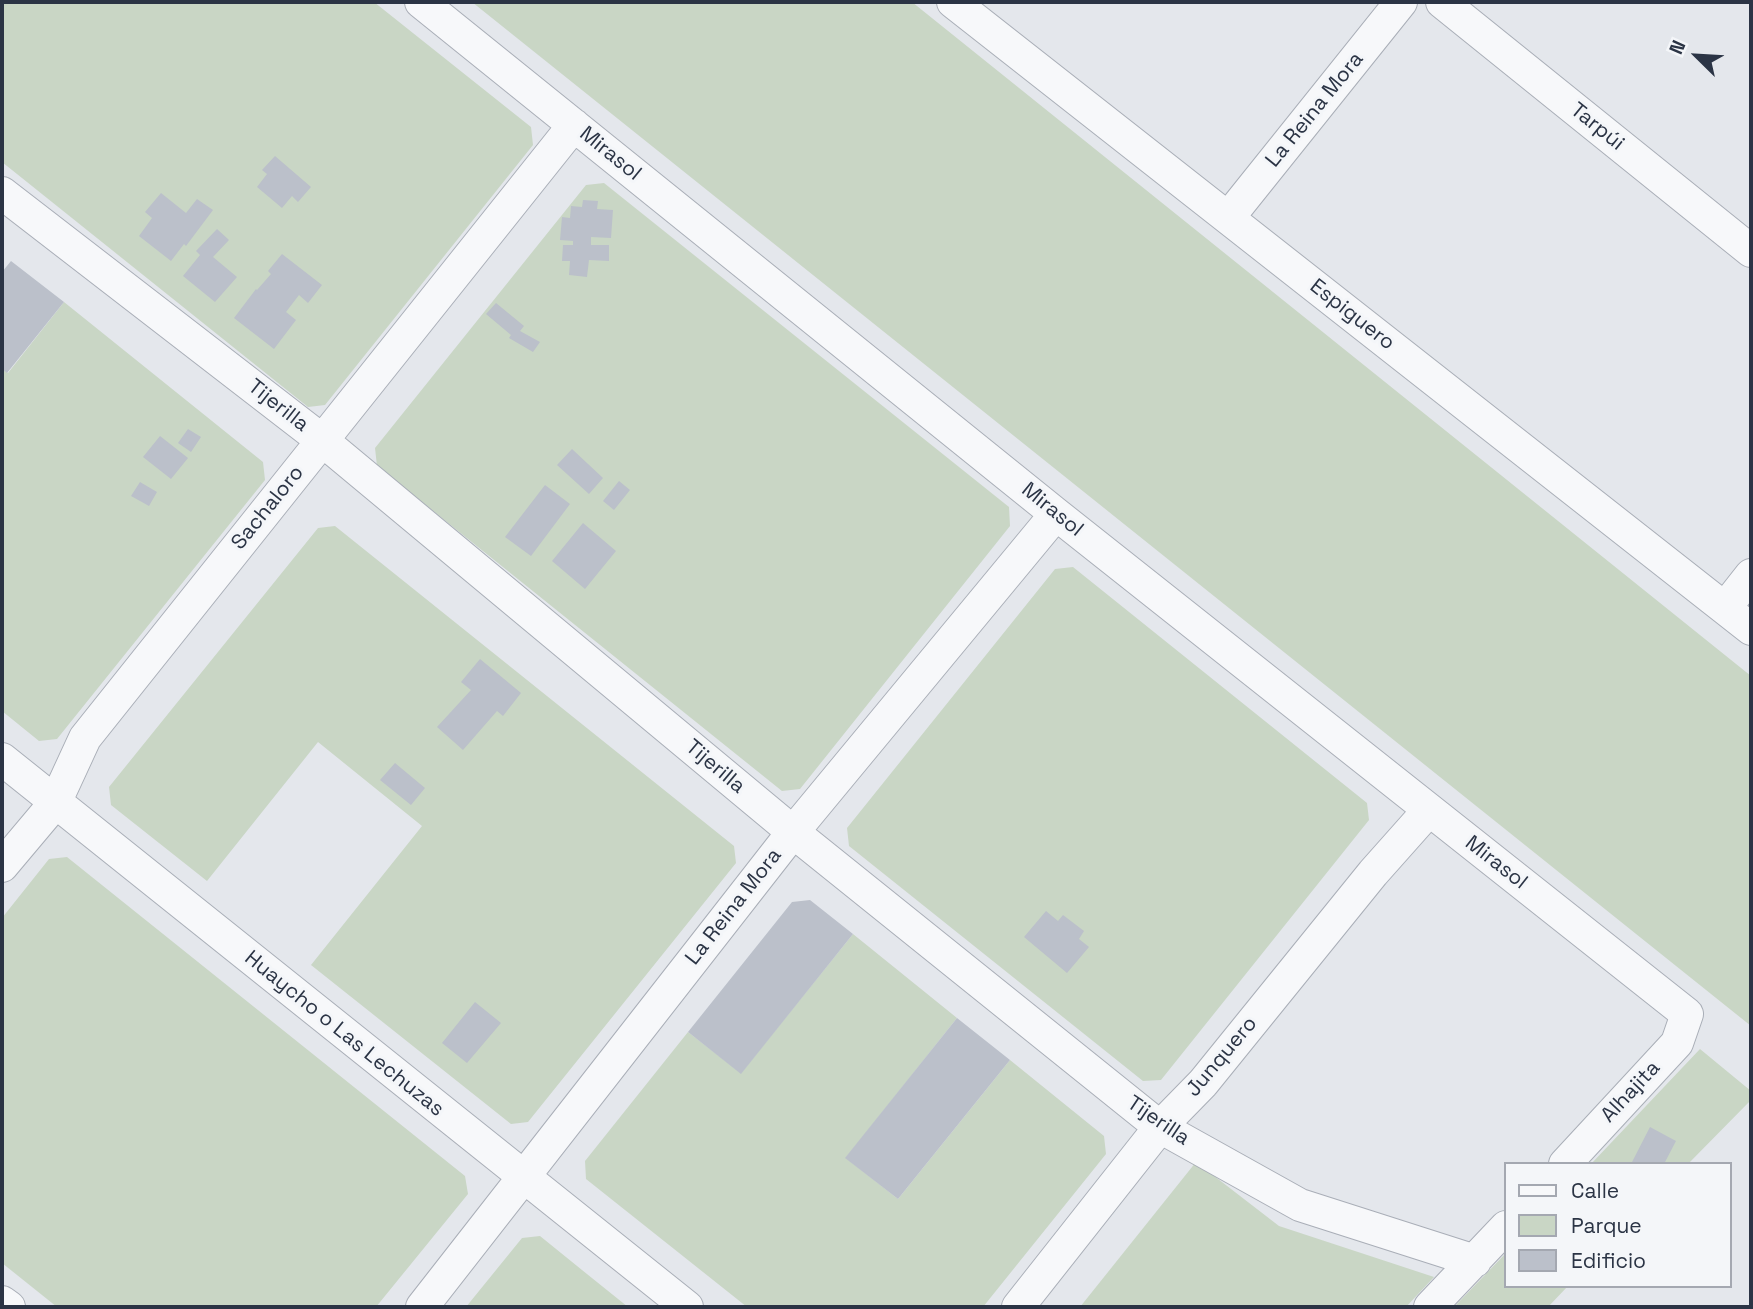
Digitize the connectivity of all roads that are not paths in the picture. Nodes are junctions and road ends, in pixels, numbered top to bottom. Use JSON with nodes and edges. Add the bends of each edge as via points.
{"nodes":[{"id":1,"x":421,"y":2,"type":"edge"},
{"id":2,"x":953,"y":2,"type":"edge"},
{"id":3,"x":1401,"y":2,"type":"edge"},
{"id":4,"x":1443,"y":2,"type":"edge"},
{"id":5,"x":573,"y":125,"type":"junction"},
{"id":6,"x":2,"y":193,"type":"edge"},
{"id":7,"x":1228,"y":218,"type":"junction"},
{"id":8,"x":1751,"y":251,"type":"edge"},
{"id":9,"x":323,"y":441,"type":"junction"},
{"id":10,"x":1055,"y":514,"type":"junction"},
{"id":11,"x":1751,"y":575,"type":"edge"},
{"id":12,"x":1725,"y":608,"type":"junction"},
{"id":13,"x":1751,"y":629,"type":"edge"},
{"id":14,"x":2,"y":759,"type":"edge"},
{"id":15,"x":55,"y":803,"type":"junction"},
{"id":16,"x":1429,"y":810,"type":"junction"},
{"id":17,"x":793,"y":832,"type":"junction"},
{"id":18,"x":2,"y":866,"type":"edge"},
{"id":19,"x":1687,"y":1014,"type":"joint"},
{"id":20,"x":1160,"y":1127,"type":"junction"},
{"id":21,"x":1567,"y":1162,"type":"edge"},
{"id":22,"x":523,"y":1177,"type":"junction"},
{"id":23,"x":1504,"y":1229,"type":"edge"},
{"id":24,"x":1475,"y":1261,"type":"junction"},
{"id":25,"x":2,"y":1302,"type":"edge"},
{"id":26,"x":9,"y":1307,"type":"edge"},
{"id":27,"x":422,"y":1307,"type":"edge"},
{"id":28,"x":687,"y":1307,"type":"edge"},
{"id":29,"x":1018,"y":1307,"type":"edge"},
{"id":30,"x":1430,"y":1307,"type":"edge"}],
"edges":[{"from":1,"to":5,"type":"street","name":"Mirasol"},
{"from":2,"to":7,"type":"street","name":"Espiguero"},
{"from":3,"to":7,"type":"street","name":"La Reina Mora"},
{"from":4,"to":8,"type":"street","name":"Tarpúi"},
{"from":5,"to":9,"type":"street","name":"Sachaloro"},
{"from":5,"to":10,"type":"street","name":"Mirasol"},
{"from":6,"to":9,"type":"street","name":"Tijerilla"},
{"from":7,"to":12,"type":"street","name":"Espiguero"},
{"from":9,"to":15,"type":"street","name":"Sachaloro","via":[[85,738]]},
{"from":9,"to":17,"type":"street","name":"Tijerilla"},
{"from":10,"to":16,"type":"street","name":"Mirasol"},
{"from":10,"to":17,"type":"street","name":"La Reina Mora"},
{"from":11,"to":12,"type":"street"},
{"from":12,"to":13,"type":"street","name":"Espiguero"},
{"from":14,"to":15,"type":"street","name":"Huaycho o Las Lechuzas"},
{"from":15,"to":18,"type":"street","name":"Sachaloro"},
{"from":15,"to":22,"type":"street","name":"Huaycho o Las Lechuzas"},
{"from":16,"to":19,"type":"street","name":"Mirasol"},
{"from":16,"to":20,"type":"street","name":"Junquero","via":[[1203,1083]]},
{"from":17,"to":20,"type":"street","name":"Tijerilla"},
{"from":17,"to":22,"type":"street","name":"La Reina Mora"},
{"from":19,"to":21,"type":"street","name":"Alhajita","via":[[1676,1044]]},
{"from":20,"to":24,"type":"street","name":"Tijerilla","via":[[1300,1205]]},
{"from":20,"to":29,"type":"street","name":"Junquero"},
{"from":22,"to":27,"type":"street","name":"La Reina Mora"},
{"from":22,"to":28,"type":"street","name":"Huaycho o Las Lechuzas"},
{"from":23,"to":24,"type":"street"},
{"from":24,"to":30,"type":"street"},
{"from":25,"to":26,"type":"street"}]}
